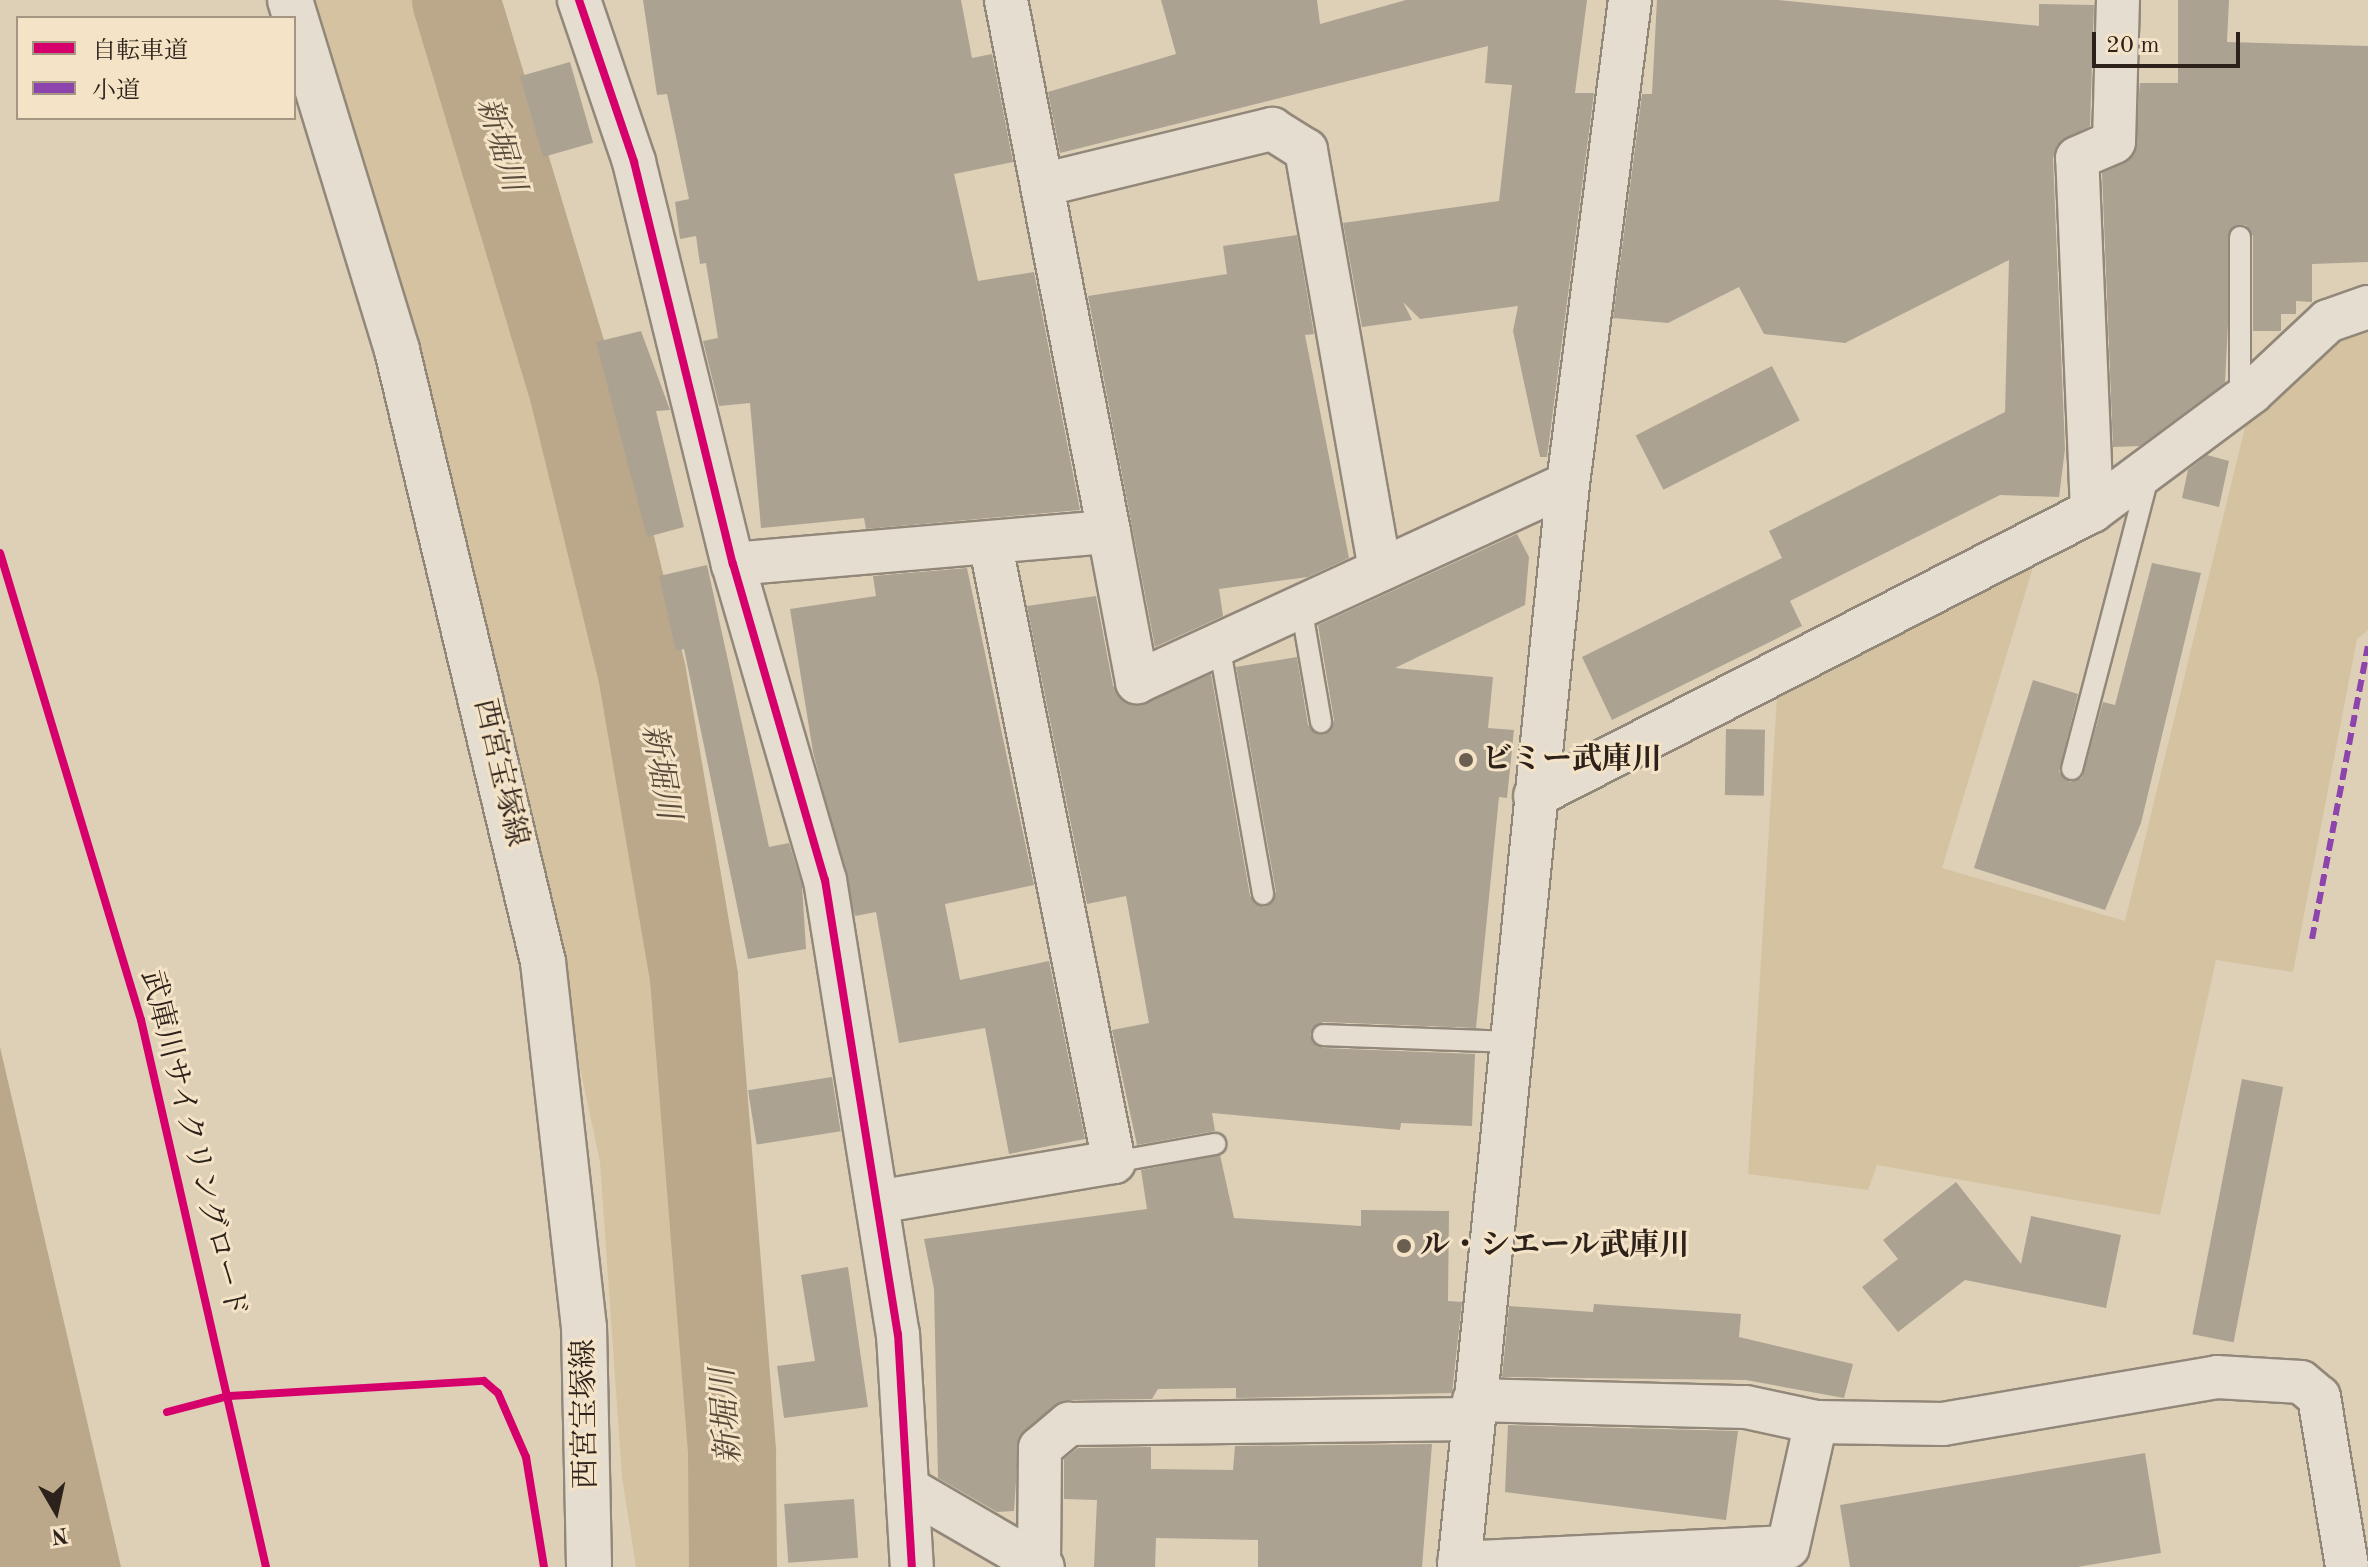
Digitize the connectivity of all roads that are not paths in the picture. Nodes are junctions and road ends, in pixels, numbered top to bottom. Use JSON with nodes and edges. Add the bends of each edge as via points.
{"nodes":[{"id":1,"x":579,"y":0,"type":"edge"},
{"id":2,"x":1006,"y":0,"type":"edge"},
{"id":3,"x":1630,"y":0,"type":"edge"},
{"id":4,"x":2118,"y":0,"type":"edge"},
{"id":5,"x":296,"y":20,"type":"edge"},
{"id":6,"x":1046,"y":184,"type":"junction"},
{"id":7,"x":2240,"y":237,"type":"dead end"},
{"id":8,"x":2368,"y":307,"type":"edge"},
{"id":9,"x":2240,"y":400,"type":"junction"},
{"id":10,"x":2152,"y":467,"type":"junction"},
{"id":11,"x":1568,"y":484,"type":"junction"},
{"id":12,"x":2092,"y":511,"type":"junction"},
{"id":13,"x":1109,"y":532,"type":"junction"},
{"id":14,"x":990,"y":542,"type":"junction"},
{"id":15,"x":733,"y":564,"type":"junction"},
{"id":16,"x":1380,"y":570,"type":"junction"},
{"id":17,"x":1301,"y":606,"type":"junction"},
{"id":18,"x":1219,"y":644,"type":"junction"},
{"id":19,"x":1321,"y":722,"type":"dead end"},
{"id":20,"x":2072,"y":769,"type":"dead end"},
{"id":21,"x":1535,"y":796,"type":"junction"},
{"id":22,"x":1263,"y":894,"type":"dead end"},
{"id":23,"x":1323,"y":1035,"type":"dead end"},
{"id":24,"x":1510,"y":1042,"type":"junction"},
{"id":25,"x":1215,"y":1144,"type":"dead end"},
{"id":26,"x":1114,"y":1162,"type":"junction"},
{"id":27,"x":877,"y":1202,"type":"junction"},
{"id":28,"x":1473,"y":1410,"type":"junction"},
{"id":29,"x":1816,"y":1422,"type":"junction"},
{"id":30,"x":907,"y":1488,"type":"junction"},
{"id":31,"x":1459,"y":1565,"type":"edge"},
{"id":32,"x":1041,"y":1566,"type":"edge"},
{"id":33,"x":589,"y":1567,"type":"edge"},
{"id":34,"x":912,"y":1567,"type":"edge"},
{"id":35,"x":2347,"y":1567,"type":"edge"}],
"edges":[{"from":1,"to":15,"type":"street","via":[[634,162]]},
{"from":2,"to":6,"type":"street"},
{"from":3,"to":11,"type":"street"},
{"from":4,"to":12,"type":"street","via":[[2114,142],[2077,158]]},
{"from":5,"to":33,"type":"main road","name":"西宮宝塚線","via":[[397,350],[543,962],[584,1327]]},
{"from":6,"to":13,"type":"street"},
{"from":6,"to":16,"type":"street","via":[[1272,129],[1306,150]]},
{"from":7,"to":9,"type":"lane"},
{"from":8,"to":9,"type":"street","via":[[2328,321]]},
{"from":9,"to":10,"type":"street"},
{"from":10,"to":12,"type":"street"},
{"from":10,"to":20,"type":"lane"},
{"from":11,"to":16,"type":"street"},
{"from":11,"to":21,"type":"street"},
{"from":12,"to":21,"type":"street"},
{"from":13,"to":14,"type":"street"},
{"from":13,"to":18,"type":"street","via":[[1137,682]]},
{"from":14,"to":15,"type":"street"},
{"from":14,"to":26,"type":"street"},
{"from":15,"to":27,"type":"street","via":[[825,880]]},
{"from":16,"to":17,"type":"street"},
{"from":17,"to":18,"type":"street"},
{"from":17,"to":19,"type":"lane"},
{"from":18,"to":22,"type":"lane"},
{"from":21,"to":24,"type":"street"},
{"from":23,"to":24,"type":"lane"},
{"from":24,"to":28,"type":"street"},
{"from":25,"to":26,"type":"lane"},
{"from":26,"to":27,"type":"street"},
{"from":27,"to":30,"type":"street","via":[[898,1334]]},
{"from":28,"to":29,"type":"street","via":[[1746,1407]]},
{"from":28,"to":31,"type":"street"},
{"from":28,"to":32,"type":"street","via":[[1069,1424],[1040,1448]]},
{"from":29,"to":31,"type":"street","via":[[1788,1547]]},
{"from":29,"to":35,"type":"street","via":[[1943,1424],[2217,1377],[2301,1382],[2319,1397]]},
{"from":30,"to":32,"type":"street"},
{"from":30,"to":34,"type":"street"}]}
